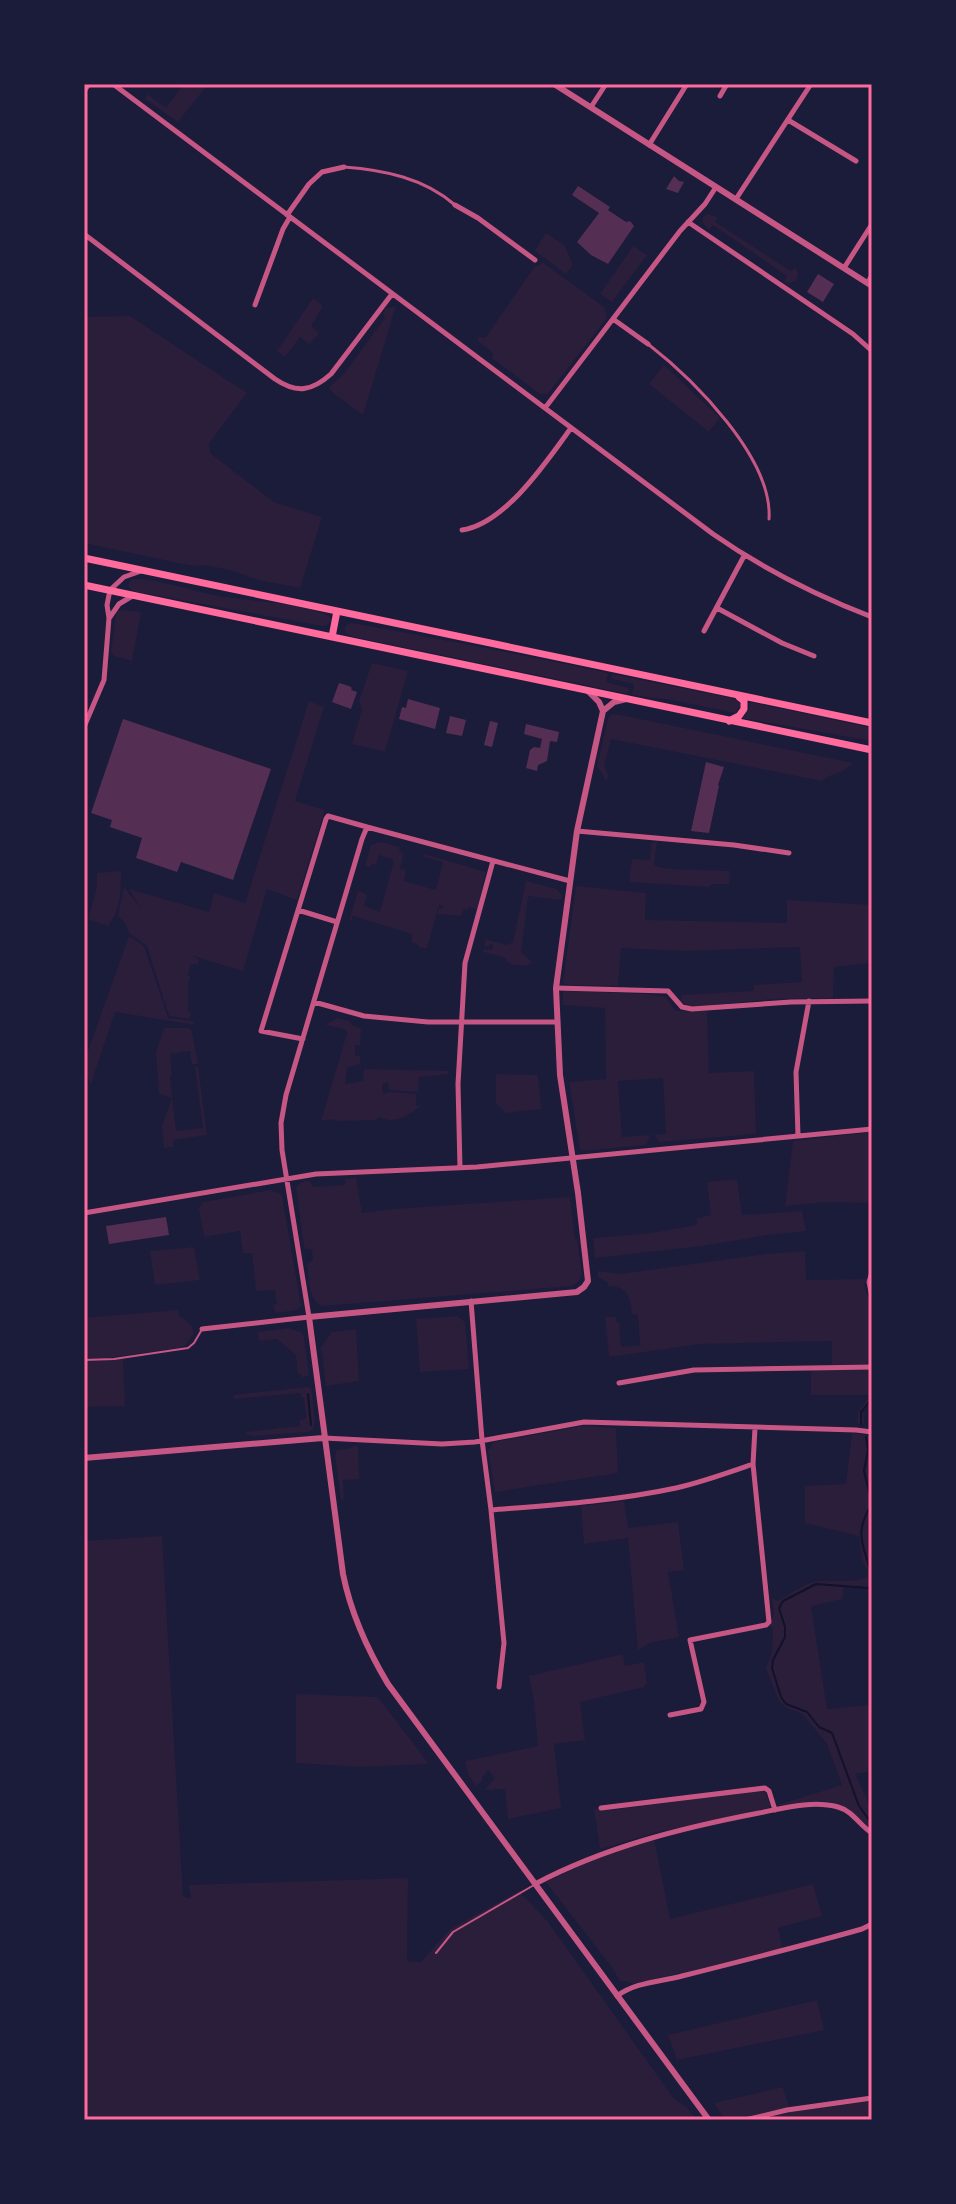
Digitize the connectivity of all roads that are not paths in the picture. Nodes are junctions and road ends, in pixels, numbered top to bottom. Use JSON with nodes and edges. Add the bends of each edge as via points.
{"nodes":[{"id":1,"x":89,"y":84,"type":"edge"},
{"id":2,"x":113,"y":84,"type":"edge"},
{"id":3,"x":554,"y":84,"type":"edge"},
{"id":4,"x":606,"y":84,"type":"edge"},
{"id":5,"x":687,"y":84,"type":"edge"},
{"id":6,"x":727,"y":84,"type":"edge"},
{"id":7,"x":811,"y":84,"type":"edge"},
{"id":8,"x":84,"y":91,"type":"edge"},
{"id":9,"x":720,"y":96,"type":"dead end"},
{"id":10,"x":591,"y":107,"type":"junction"},
{"id":11,"x":788,"y":120,"type":"junction"},
{"id":12,"x":649,"y":145,"type":"junction"},
{"id":13,"x":856,"y":161,"type":"dead end"},
{"id":14,"x":344,"y":167,"type":"joint"},
{"id":15,"x":716,"y":187,"type":"junction"},
{"id":16,"x":736,"y":199,"type":"junction"},
{"id":17,"x":455,"y":205,"type":"joint"},
{"id":18,"x":288,"y":216,"type":"junction"},
{"id":19,"x":688,"y":222,"type":"junction"},
{"id":20,"x":872,"y":224,"type":"edge"},
{"id":21,"x":84,"y":234,"type":"edge"},
{"id":22,"x":535,"y":260,"type":"dead end"},
{"id":23,"x":844,"y":268,"type":"junction"},
{"id":24,"x":872,"y":272,"type":"edge"},
{"id":25,"x":869,"y":284,"type":"edge"},
{"id":26,"x":392,"y":294,"type":"junction"},
{"id":27,"x":255,"y":305,"type":"dead end"},
{"id":28,"x":613,"y":319,"type":"junction"},
{"id":29,"x":648,"y":344,"type":"joint"},
{"id":30,"x":872,"y":351,"type":"edge"},
{"id":31,"x":545,"y":408,"type":"junction"},
{"id":32,"x":571,"y":428,"type":"junction"},
{"id":33,"x":769,"y":519,"type":"dead end"},
{"id":34,"x":462,"y":530,"type":"dead end"},
{"id":35,"x":744,"y":556,"type":"junction"},
{"id":36,"x":84,"y":558,"type":"edge"},
{"id":37,"x":144,"y":570,"type":"junction"},
{"id":38,"x":84,"y":585,"type":"edge"},
{"id":39,"x":110,"y":590,"type":"junction"},
{"id":40,"x":134,"y":595,"type":"junction"},
{"id":41,"x":717,"y":608,"type":"junction"},
{"id":42,"x":337,"y":611,"type":"junction"},
{"id":43,"x":872,"y":617,"type":"edge"},
{"id":44,"x":109,"y":618,"type":"junction"},
{"id":45,"x":704,"y":631,"type":"dead end"},
{"id":46,"x":332,"y":637,"type":"junction"},
{"id":47,"x":814,"y":656,"type":"dead end"},
{"id":48,"x":588,"y":691,"type":"junction"},
{"id":49,"x":737,"y":695,"type":"junction"},
{"id":50,"x":626,"y":699,"type":"junction"},
{"id":51,"x":603,"y":711,"type":"junction"},
{"id":52,"x":729,"y":721,"type":"junction"},
{"id":53,"x":872,"y":723,"type":"edge"},
{"id":54,"x":84,"y":727,"type":"edge"},
{"id":55,"x":872,"y":750,"type":"edge"},
{"id":56,"x":367,"y":827,"type":"junction"},
{"id":57,"x":577,"y":831,"type":"junction"},
{"id":58,"x":789,"y":853,"type":"dead end"},
{"id":59,"x":493,"y":861,"type":"junction"},
{"id":60,"x":570,"y":881,"type":"junction"},
{"id":61,"x":298,"y":910,"type":"junction"},
{"id":62,"x":337,"y":922,"type":"junction"},
{"id":63,"x":556,"y":988,"type":"junction"},
{"id":64,"x":809,"y":1001,"type":"junction"},
{"id":65,"x":872,"y":1001,"type":"edge"},
{"id":66,"x":314,"y":1002,"type":"junction"},
{"id":67,"x":460,"y":1022,"type":"junction"},
{"id":68,"x":557,"y":1022,"type":"junction"},
{"id":69,"x":303,"y":1039,"type":"junction"},
{"id":70,"x":872,"y":1129,"type":"edge"},
{"id":71,"x":798,"y":1136,"type":"junction"},
{"id":72,"x":573,"y":1157,"type":"junction"},
{"id":73,"x":460,"y":1168,"type":"junction"},
{"id":74,"x":287,"y":1178,"type":"junction"},
{"id":75,"x":84,"y":1213,"type":"edge"},
{"id":76,"x":872,"y":1272,"type":"edge"},
{"id":77,"x":872,"y":1297,"type":"edge"},
{"id":78,"x":471,"y":1301,"type":"junction"},
{"id":79,"x":309,"y":1317,"type":"junction"},
{"id":80,"x":202,"y":1329,"type":"joint"},
{"id":81,"x":84,"y":1360,"type":"edge"},
{"id":82,"x":872,"y":1367,"type":"edge"},
{"id":83,"x":619,"y":1383,"type":"dead end"},
{"id":84,"x":755,"y":1428,"type":"junction"},
{"id":85,"x":872,"y":1432,"type":"edge"},
{"id":86,"x":323,"y":1438,"type":"junction"},
{"id":87,"x":482,"y":1440,"type":"junction"},
{"id":88,"x":84,"y":1458,"type":"edge"},
{"id":89,"x":753,"y":1464,"type":"junction"},
{"id":90,"x":491,"y":1510,"type":"junction"},
{"id":91,"x":499,"y":1687,"type":"dead end"},
{"id":92,"x":670,"y":1715,"type":"dead end"},
{"id":93,"x":601,"y":1808,"type":"dead end"},
{"id":94,"x":775,"y":1810,"type":"junction"},
{"id":95,"x":872,"y":1833,"type":"edge"},
{"id":96,"x":535,"y":1884,"type":"junction"},
{"id":97,"x":872,"y":1924,"type":"edge"},
{"id":98,"x":436,"y":1953,"type":"dead end"},
{"id":99,"x":617,"y":1996,"type":"junction"},
{"id":100,"x":872,"y":2098,"type":"edge"},
{"id":101,"x":709,"y":2120,"type":"edge"},
{"id":102,"x":745,"y":2120,"type":"edge"}],
"edges":[{"from":1,"to":8,"type":"street"},
{"from":2,"to":18,"type":"street"},
{"from":3,"to":10,"type":"street"},
{"from":4,"to":10,"type":"street"},
{"from":5,"to":12,"type":"street"},
{"from":6,"to":9,"type":"street"},
{"from":7,"to":11,"type":"street"},
{"from":10,"to":12,"type":"street"},
{"from":11,"to":13,"type":"street"},
{"from":11,"to":16,"type":"street"},
{"from":12,"to":15,"type":"street"},
{"from":14,"to":17,"type":"street","via":[[410,179]]},
{"from":14,"to":18,"type":"street","via":[[322,172]]},
{"from":15,"to":16,"type":"street"},
{"from":15,"to":19,"type":"street"},
{"from":16,"to":23,"type":"street"},
{"from":17,"to":22,"type":"street"},
{"from":18,"to":26,"type":"street"},
{"from":18,"to":27,"type":"street"},
{"from":19,"to":28,"type":"street"},
{"from":19,"to":30,"type":"street"},
{"from":20,"to":23,"type":"street"},
{"from":21,"to":26,"type":"street","via":[[292,388],[309,388],[331,374]]},
{"from":23,"to":25,"type":"street"},
{"from":24,"to":25,"type":"lane"},
{"from":26,"to":31,"type":"street"},
{"from":28,"to":29,"type":"street"},
{"from":28,"to":31,"type":"street"},
{"from":29,"to":33,"type":"street","via":[[734,430],[766,492]]},
{"from":31,"to":32,"type":"street"},
{"from":32,"to":34,"type":"street","via":[[519,496]]},
{"from":32,"to":35,"type":"street"},
{"from":35,"to":41,"type":"street"},
{"from":35,"to":43,"type":"street"},
{"from":36,"to":37,"type":"main road"},
{"from":37,"to":39,"type":"street","via":[[124,577]]},
{"from":37,"to":42,"type":"main road"},
{"from":38,"to":39,"type":"main road"},
{"from":39,"to":40,"type":"main road"},
{"from":39,"to":44,"type":"street"},
{"from":40,"to":44,"type":"street"},
{"from":40,"to":46,"type":"main road"},
{"from":41,"to":45,"type":"street"},
{"from":41,"to":47,"type":"street"},
{"from":42,"to":46,"type":"main road"},
{"from":42,"to":49,"type":"main road"},
{"from":44,"to":54,"type":"street","via":[[104,680]]},
{"from":46,"to":48,"type":"main road"},
{"from":48,"to":50,"type":"main road"},
{"from":48,"to":51,"type":"street"},
{"from":49,"to":52,"type":"main road","via":[[744,709]]},
{"from":49,"to":53,"type":"main road"},
{"from":50,"to":51,"type":"street"},
{"from":50,"to":52,"type":"main road"},
{"from":51,"to":57,"type":"street"},
{"from":52,"to":55,"type":"main road"},
{"from":56,"to":59,"type":"street"},
{"from":56,"to":61,"type":"street","via":[[328,816]]},
{"from":56,"to":62,"type":"street"},
{"from":57,"to":58,"type":"street"},
{"from":57,"to":60,"type":"street"},
{"from":59,"to":60,"type":"street"},
{"from":59,"to":67,"type":"street","via":[[465,963]]},
{"from":60,"to":63,"type":"street"},
{"from":61,"to":62,"type":"street"},
{"from":61,"to":69,"type":"street","via":[[261,1031]]},
{"from":62,"to":66,"type":"street"},
{"from":63,"to":64,"type":"street","via":[[668,991],[682,1007],[692,1009]]},
{"from":63,"to":68,"type":"street"},
{"from":64,"to":65,"type":"street"},
{"from":64,"to":71,"type":"street","via":[[796,1072]]},
{"from":66,"to":67,"type":"street","via":[[364,1016]]},
{"from":66,"to":69,"type":"street"},
{"from":67,"to":68,"type":"street"},
{"from":67,"to":73,"type":"street"},
{"from":68,"to":72,"type":"street"},
{"from":69,"to":74,"type":"street","via":[[281,1123]]},
{"from":70,"to":71,"type":"street"},
{"from":71,"to":72,"type":"street"},
{"from":72,"to":73,"type":"street"},
{"from":72,"to":78,"type":"street","via":[[588,1275],[584,1287],[577,1292]]},
{"from":73,"to":74,"type":"street"},
{"from":74,"to":75,"type":"street"},
{"from":74,"to":79,"type":"street"},
{"from":76,"to":77,"type":"street"},
{"from":78,"to":79,"type":"street"},
{"from":78,"to":87,"type":"street"},
{"from":79,"to":80,"type":"street"},
{"from":79,"to":86,"type":"street"},
{"from":80,"to":81,"type":"lane","via":[[188,1348]]},
{"from":82,"to":83,"type":"street","via":[[694,1370]]},
{"from":84,"to":85,"type":"street"},
{"from":84,"to":87,"type":"street","via":[[584,1422]]},
{"from":84,"to":89,"type":"street"},
{"from":86,"to":87,"type":"street","via":[[432,1444]]},
{"from":86,"to":88,"type":"street"},
{"from":86,"to":96,"type":"street","via":[[343,1574],[360,1631],[388,1684]]},
{"from":87,"to":90,"type":"street"},
{"from":89,"to":90,"type":"street","via":[[649,1493]]},
{"from":89,"to":92,"type":"street","via":[[769,1622],[690,1640],[703,1706]]},
{"from":90,"to":91,"type":"street","via":[[504,1643]]},
{"from":93,"to":94,"type":"street","via":[[765,1788]]},
{"from":94,"to":95,"type":"street","via":[[813,1804],[838,1807]]},
{"from":94,"to":96,"type":"street","via":[[626,1845]]},
{"from":96,"to":98,"type":"lane","via":[[453,1932]]},
{"from":96,"to":99,"type":"street"},
{"from":97,"to":99,"type":"street","via":[[631,1987]]},
{"from":99,"to":101,"type":"street"},
{"from":100,"to":102,"type":"street"}]}
